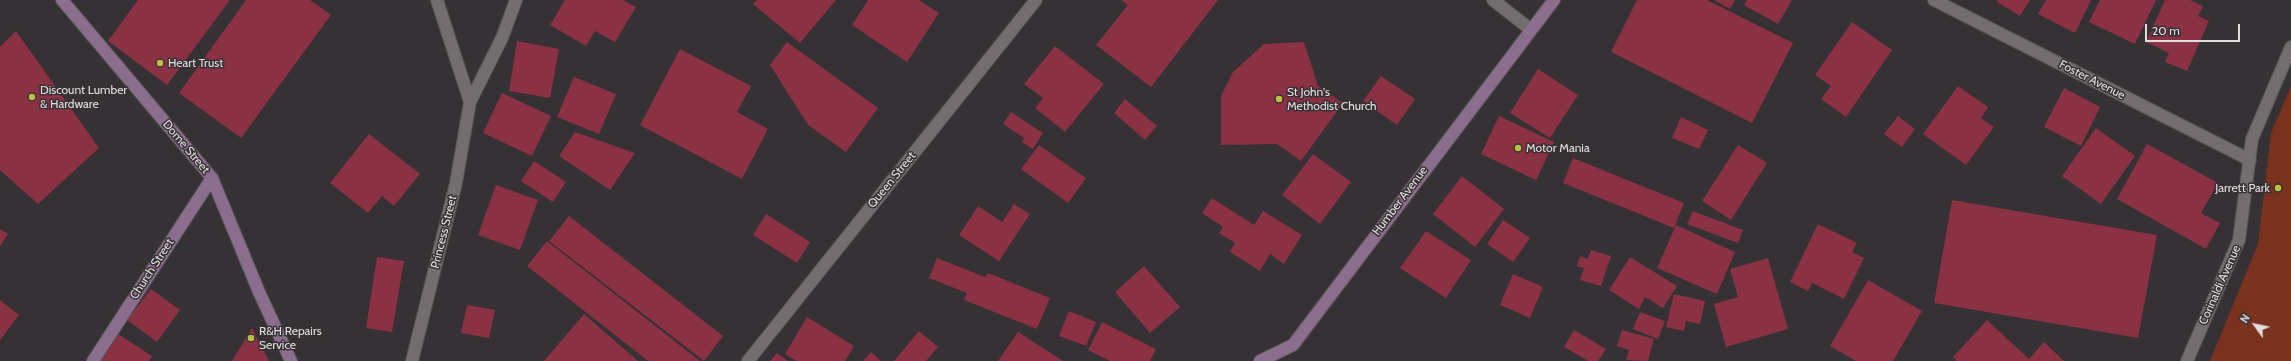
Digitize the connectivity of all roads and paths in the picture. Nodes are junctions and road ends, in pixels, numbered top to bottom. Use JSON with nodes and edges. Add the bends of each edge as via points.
{"nodes":[{"id":1,"x":62,"y":0,"type":"edge"},
{"id":2,"x":437,"y":0,"type":"edge"},
{"id":3,"x":516,"y":0,"type":"edge"},
{"id":4,"x":1036,"y":0,"type":"edge"},
{"id":5,"x":1493,"y":0,"type":"edge"},
{"id":6,"x":1554,"y":0,"type":"edge"},
{"id":7,"x":1934,"y":0,"type":"edge"},
{"id":8,"x":1530,"y":29,"type":"junction"},
{"id":9,"x":2291,"y":47,"type":"edge"},
{"id":10,"x":470,"y":102,"type":"junction"},
{"id":11,"x":2250,"y":160,"type":"junction"},
{"id":12,"x":212,"y":178,"type":"junction"},
{"id":13,"x":93,"y":361,"type":"edge"},
{"id":14,"x":291,"y":361,"type":"edge"},
{"id":15,"x":412,"y":361,"type":"edge"},
{"id":16,"x":748,"y":361,"type":"edge"},
{"id":17,"x":1260,"y":361,"type":"edge"},
{"id":18,"x":2187,"y":361,"type":"edge"}],
"edges":[{"from":1,"to":12,"type":"street","name":"Dome Street"},
{"from":2,"to":10,"type":"street","name":"Princess Street"},
{"from":3,"to":10,"type":"street","name":"Princess Street","via":[[502,38]]},
{"from":4,"to":16,"type":"street","name":"Queen Street"},
{"from":5,"to":8,"type":"street"},
{"from":6,"to":8,"type":"street","name":"Humber Avenue"},
{"from":7,"to":11,"type":"street","name":"Foster Avenue"},
{"from":8,"to":17,"type":"street","name":"Humber Avenue","via":[[1293,345]]},
{"from":9,"to":11,"type":"street","name":"Corinaldi Avenue","via":[[2252,139]]},
{"from":10,"to":15,"type":"street","name":"Princess Street","via":[[456,183]]},
{"from":11,"to":18,"type":"street","name":"Corinaldi Avenue","via":[[2239,240]]},
{"from":12,"to":13,"type":"street","name":"Church Street"},
{"from":12,"to":14,"type":"street","name":"Dome Street","via":[[259,292]]}]}
